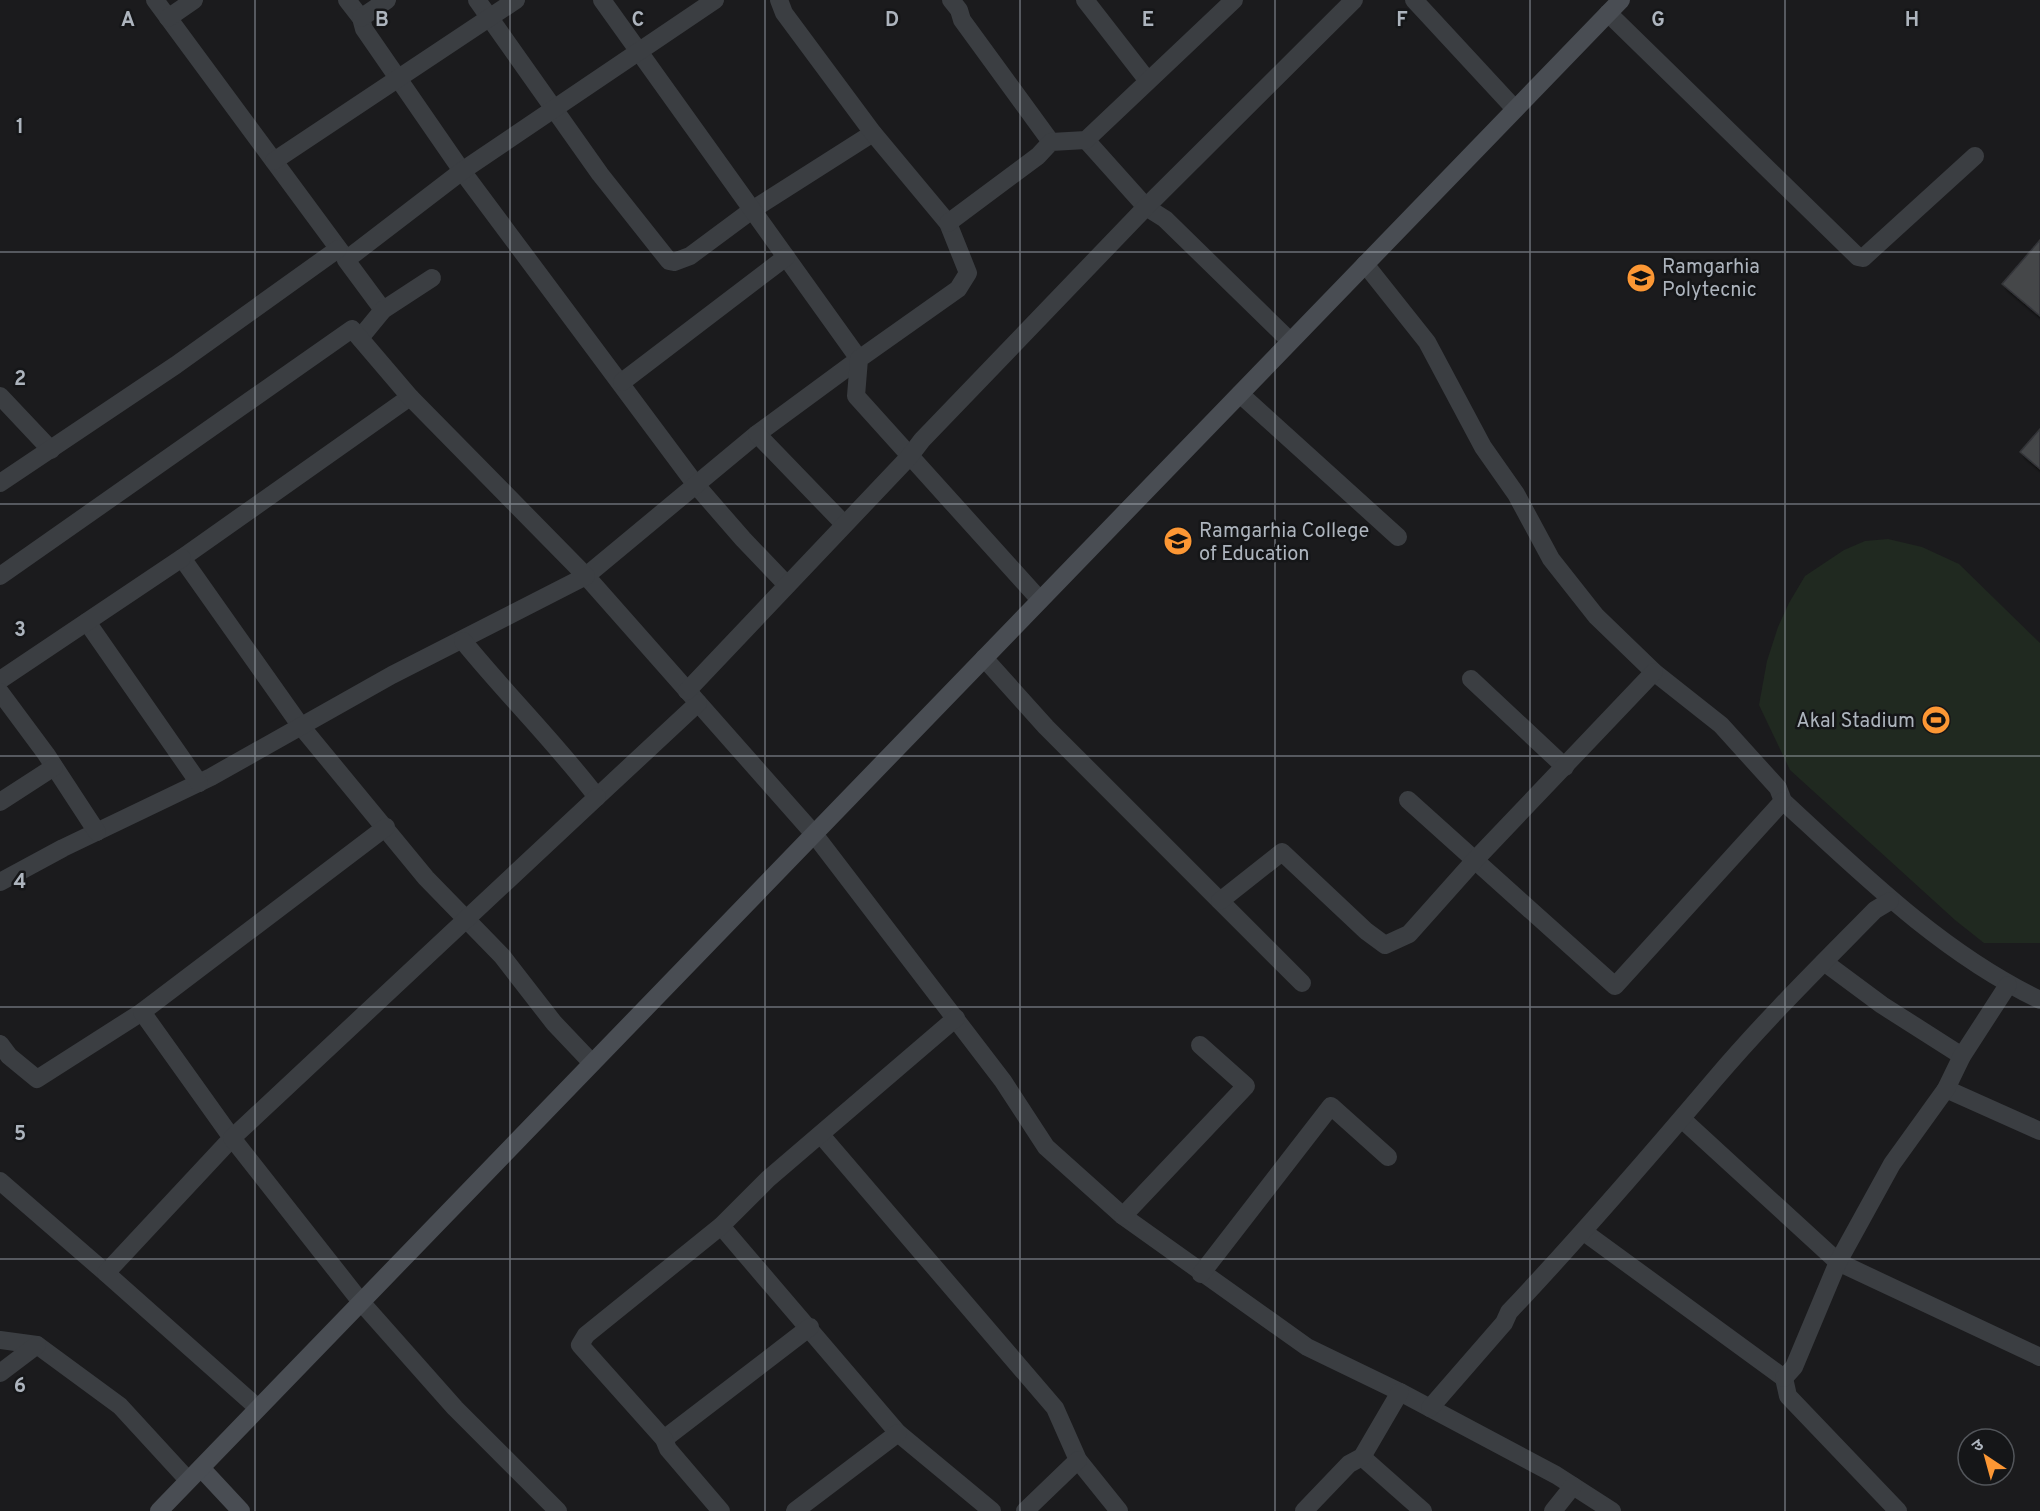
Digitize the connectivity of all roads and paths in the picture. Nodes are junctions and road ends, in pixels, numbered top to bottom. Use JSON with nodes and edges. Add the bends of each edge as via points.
{"nodes":[{"id":1,"x":155,"y":0,"type":"edge"},
{"id":2,"x":194,"y":0,"type":"edge"},
{"id":3,"x":347,"y":0,"type":"edge"},
{"id":4,"x":387,"y":0,"type":"edge"},
{"id":5,"x":477,"y":0,"type":"edge"},
{"id":6,"x":516,"y":0,"type":"edge"},
{"id":7,"x":602,"y":0,"type":"edge"},
{"id":8,"x":715,"y":0,"type":"edge"},
{"id":9,"x":779,"y":0,"type":"edge"},
{"id":10,"x":1084,"y":0,"type":"edge"},
{"id":11,"x":1354,"y":0,"type":"edge"},
{"id":12,"x":1414,"y":0,"type":"edge"},
{"id":13,"x":961,"y":3,"type":"edge"},
{"id":14,"x":1226,"y":3,"type":"edge"},
{"id":15,"x":1614,"y":7,"type":"edge"},
{"id":16,"x":168,"y":18,"type":"junction"},
{"id":17,"x":361,"y":18,"type":"junction"},
{"id":18,"x":489,"y":19,"type":"junction"},
{"id":19,"x":638,"y":51,"type":"junction"},
{"id":20,"x":398,"y":79,"type":"junction"},
{"id":21,"x":1148,"y":81,"type":"junction"},
{"id":22,"x":553,"y":108,"type":"junction"},
{"id":23,"x":1515,"y":109,"type":"junction"},
{"id":24,"x":873,"y":133,"type":"junction"},
{"id":25,"x":1086,"y":141,"type":"junction"},
{"id":26,"x":1051,"y":142,"type":"junction"},
{"id":27,"x":1974,"y":156,"type":"dead end"},
{"id":28,"x":274,"y":161,"type":"junction"},
{"id":29,"x":462,"y":171,"type":"junction"},
{"id":30,"x":1146,"y":207,"type":"junction"},
{"id":31,"x":752,"y":210,"type":"junction"},
{"id":32,"x":948,"y":223,"type":"junction"},
{"id":33,"x":342,"y":254,"type":"junction"},
{"id":34,"x":786,"y":258,"type":"junction"},
{"id":35,"x":1365,"y":264,"type":"junction"},
{"id":36,"x":432,"y":278,"type":"dead end"},
{"id":37,"x":383,"y":310,"type":"junction"},
{"id":38,"x":360,"y":339,"type":"junction"},
{"id":39,"x":1290,"y":341,"type":"junction"},
{"id":40,"x":859,"y":359,"type":"junction"},
{"id":41,"x":622,"y":382,"type":"junction"},
{"id":42,"x":1240,"y":394,"type":"junction"},
{"id":43,"x":0,"y":396,"type":"edge"},
{"id":44,"x":410,"y":397,"type":"junction"},
{"id":45,"x":757,"y":434,"type":"junction"},
{"id":46,"x":51,"y":450,"type":"junction"},
{"id":47,"x":909,"y":457,"type":"junction"},
{"id":48,"x":0,"y":483,"type":"edge"},
{"id":49,"x":696,"y":485,"type":"junction"},
{"id":50,"x":844,"y":524,"type":"junction"},
{"id":51,"x":1398,"y":537,"type":"dead end"},
{"id":52,"x":182,"y":558,"type":"junction"},
{"id":53,"x":0,"y":576,"type":"edge"},
{"id":54,"x":586,"y":576,"type":"junction"},
{"id":55,"x":787,"y":585,"type":"junction"},
{"id":56,"x":1040,"y":600,"type":"junction"},
{"id":57,"x":87,"y":622,"type":"junction"},
{"id":58,"x":462,"y":641,"type":"junction"},
{"id":59,"x":984,"y":658,"type":"junction"},
{"id":60,"x":1654,"y":672,"type":"junction"},
{"id":61,"x":1471,"y":679,"type":"dead end"},
{"id":62,"x":0,"y":680,"type":"edge"},
{"id":63,"x":0,"y":692,"type":"edge"},
{"id":64,"x":692,"y":697,"type":"junction"},
{"id":65,"x":300,"y":725,"type":"junction"},
{"id":66,"x":54,"y":767,"type":"junction"},
{"id":67,"x":1565,"y":767,"type":"junction"},
{"id":68,"x":199,"y":783,"type":"junction"},
{"id":69,"x":597,"y":797,"type":"junction"},
{"id":70,"x":1407,"y":800,"type":"dead end"},
{"id":71,"x":1783,"y":801,"type":"junction"},
{"id":72,"x":0,"y":802,"type":"edge"},
{"id":73,"x":386,"y":827,"type":"junction"},
{"id":74,"x":97,"y":832,"type":"junction"},
{"id":75,"x":814,"y":834,"type":"junction"},
{"id":76,"x":1475,"y":860,"type":"junction"},
{"id":77,"x":0,"y":882,"type":"edge"},
{"id":78,"x":1220,"y":901,"type":"junction"},
{"id":79,"x":1890,"y":901,"type":"junction"},
{"id":80,"x":467,"y":920,"type":"junction"},
{"id":81,"x":1824,"y":962,"type":"junction"},
{"id":82,"x":1302,"y":983,"type":"dead end"},
{"id":83,"x":2008,"y":985,"type":"junction"},
{"id":84,"x":2040,"y":1000,"type":"edge"},
{"id":85,"x":142,"y":1012,"type":"junction"},
{"id":86,"x":956,"y":1018,"type":"junction"},
{"id":87,"x":1200,"y":1045,"type":"dead end"},
{"id":88,"x":3,"y":1054,"type":"edge"},
{"id":89,"x":1962,"y":1056,"type":"junction"},
{"id":90,"x":592,"y":1063,"type":"junction"},
{"id":91,"x":1946,"y":1089,"type":"junction"},
{"id":92,"x":1683,"y":1120,"type":"junction"},
{"id":93,"x":2040,"y":1131,"type":"edge"},
{"id":94,"x":821,"y":1135,"type":"junction"},
{"id":95,"x":232,"y":1138,"type":"junction"},
{"id":96,"x":1388,"y":1157,"type":"dead end"},
{"id":97,"x":0,"y":1181,"type":"edge"},
{"id":98,"x":1124,"y":1216,"type":"junction"},
{"id":99,"x":721,"y":1226,"type":"junction"},
{"id":100,"x":1584,"y":1232,"type":"junction"},
{"id":101,"x":1838,"y":1262,"type":"junction"},
{"id":102,"x":106,"y":1272,"type":"junction"},
{"id":103,"x":1201,"y":1274,"type":"junction"},
{"id":104,"x":361,"y":1302,"type":"junction"},
{"id":105,"x":810,"y":1327,"type":"junction"},
{"id":106,"x":0,"y":1340,"type":"edge"},
{"id":107,"x":37,"y":1345,"type":"junction"},
{"id":108,"x":2040,"y":1357,"type":"edge"},
{"id":109,"x":0,"y":1373,"type":"edge"},
{"id":110,"x":1784,"y":1378,"type":"junction"},
{"id":111,"x":1400,"y":1392,"type":"junction"},
{"id":112,"x":258,"y":1408,"type":"junction"},
{"id":113,"x":1430,"y":1408,"type":"junction"},
{"id":114,"x":898,"y":1432,"type":"junction"},
{"id":115,"x":664,"y":1439,"type":"junction"},
{"id":116,"x":1362,"y":1456,"type":"junction"},
{"id":117,"x":1078,"y":1460,"type":"junction"},
{"id":118,"x":194,"y":1474,"type":"junction"},
{"id":119,"x":1572,"y":1486,"type":"junction"},
{"id":120,"x":159,"y":1511,"type":"edge"},
{"id":121,"x":241,"y":1511,"type":"edge"},
{"id":122,"x":558,"y":1511,"type":"edge"},
{"id":123,"x":721,"y":1511,"type":"edge"},
{"id":124,"x":795,"y":1511,"type":"edge"},
{"id":125,"x":992,"y":1511,"type":"edge"},
{"id":126,"x":1024,"y":1511,"type":"edge"},
{"id":127,"x":1119,"y":1511,"type":"edge"},
{"id":128,"x":1304,"y":1511,"type":"edge"},
{"id":129,"x":1423,"y":1511,"type":"edge"},
{"id":130,"x":1553,"y":1511,"type":"edge"},
{"id":131,"x":1612,"y":1511,"type":"edge"},
{"id":132,"x":1898,"y":1511,"type":"edge"}],
"edges":[{"from":1,"to":16,"type":"street"},
{"from":2,"to":16,"type":"street"},
{"from":3,"to":17,"type":"street"},
{"from":4,"to":17,"type":"street"},
{"from":5,"to":18,"type":"street"},
{"from":6,"to":18,"type":"street"},
{"from":7,"to":19,"type":"street"},
{"from":8,"to":19,"type":"street"},
{"from":9,"to":24,"type":"street","via":[[784,13]]},
{"from":10,"to":21,"type":"street"},
{"from":11,"to":30,"type":"street"},
{"from":12,"to":23,"type":"street"},
{"from":13,"to":26,"type":"street","via":[[962,20]]},
{"from":14,"to":21,"type":"street"},
{"from":15,"to":23,"type":"main road"},
{"from":15,"to":27,"type":"street","via":[[1858,257],[1863,258],[1881,244]]},
{"from":16,"to":28,"type":"street"},
{"from":17,"to":20,"type":"street","via":[[364,29]]},
{"from":18,"to":20,"type":"street"},
{"from":18,"to":22,"type":"street"},
{"from":19,"to":22,"type":"street"},
{"from":19,"to":31,"type":"street"},
{"from":20,"to":28,"type":"street"},
{"from":20,"to":29,"type":"street"},
{"from":21,"to":25,"type":"street"},
{"from":22,"to":29,"type":"street"},
{"from":22,"to":31,"type":"street","via":[[669,261],[690,256]]},
{"from":23,"to":35,"type":"main road"},
{"from":24,"to":31,"type":"street"},
{"from":24,"to":32,"type":"street"},
{"from":25,"to":26,"type":"street"},
{"from":25,"to":30,"type":"street"},
{"from":26,"to":32,"type":"street"},
{"from":28,"to":33,"type":"street"},
{"from":29,"to":33,"type":"street"},
{"from":29,"to":41,"type":"street"},
{"from":30,"to":39,"type":"street","via":[[1165,219]]},
{"from":30,"to":47,"type":"street"},
{"from":31,"to":34,"type":"street"},
{"from":32,"to":40,"type":"street","via":[[968,273],[958,289]]},
{"from":33,"to":37,"type":"street"},
{"from":33,"to":46,"type":"street"},
{"from":34,"to":40,"type":"street"},
{"from":34,"to":41,"type":"street"},
{"from":35,"to":39,"type":"main road"},
{"from":35,"to":60,"type":"street","via":[[1427,342],[1483,447],[1516,494],[1551,559],[1596,616]]},
{"from":36,"to":37,"type":"street"},
{"from":37,"to":38,"type":"street"},
{"from":38,"to":44,"type":"street"},
{"from":38,"to":53,"type":"street","via":[[352,329]]},
{"from":39,"to":42,"type":"main road"},
{"from":40,"to":45,"type":"street"},
{"from":40,"to":47,"type":"street","via":[[856,396]]},
{"from":41,"to":49,"type":"street"},
{"from":42,"to":51,"type":"street"},
{"from":42,"to":56,"type":"main road"},
{"from":43,"to":46,"type":"street"},
{"from":44,"to":52,"type":"street"},
{"from":44,"to":54,"type":"street"},
{"from":45,"to":49,"type":"street"},
{"from":45,"to":50,"type":"street"},
{"from":46,"to":48,"type":"street"},
{"from":47,"to":50,"type":"street"},
{"from":47,"to":56,"type":"street"},
{"from":49,"to":54,"type":"street"},
{"from":49,"to":55,"type":"street"},
{"from":50,"to":55,"type":"street"},
{"from":52,"to":57,"type":"street"},
{"from":52,"to":65,"type":"street"},
{"from":54,"to":58,"type":"street"},
{"from":54,"to":64,"type":"street"},
{"from":55,"to":64,"type":"street"},
{"from":56,"to":59,"type":"main road"},
{"from":57,"to":62,"type":"street"},
{"from":57,"to":68,"type":"street"},
{"from":58,"to":65,"type":"street"},
{"from":58,"to":69,"type":"street"},
{"from":59,"to":75,"type":"main road"},
{"from":59,"to":78,"type":"street","via":[[1046,727]]},
{"from":60,"to":67,"type":"street"},
{"from":60,"to":71,"type":"street","via":[[1721,725],[1778,788]]},
{"from":61,"to":67,"type":"street"},
{"from":63,"to":66,"type":"street"},
{"from":64,"to":69,"type":"street"},
{"from":64,"to":75,"type":"street"},
{"from":65,"to":68,"type":"street"},
{"from":65,"to":73,"type":"street"},
{"from":66,"to":72,"type":"street"},
{"from":66,"to":74,"type":"street"},
{"from":67,"to":76,"type":"street"},
{"from":68,"to":74,"type":"street"},
{"from":69,"to":80,"type":"street"},
{"from":70,"to":76,"type":"street"},
{"from":71,"to":76,"type":"street","via":[[1615,986]]},
{"from":71,"to":79,"type":"street"},
{"from":73,"to":80,"type":"street","via":[[426,878]]},
{"from":73,"to":85,"type":"street"},
{"from":74,"to":77,"type":"street"},
{"from":75,"to":86,"type":"street"},
{"from":75,"to":90,"type":"main road"},
{"from":76,"to":78,"type":"street","via":[[1409,934],[1385,945],[1366,932],[1282,852]]},
{"from":78,"to":82,"type":"street"},
{"from":79,"to":81,"type":"street","via":[[1875,910]]},
{"from":79,"to":83,"type":"street"},
{"from":80,"to":90,"type":"street"},
{"from":80,"to":95,"type":"street"},
{"from":81,"to":89,"type":"street"},
{"from":81,"to":92,"type":"street","via":[[1715,1078]]},
{"from":83,"to":84,"type":"street"},
{"from":83,"to":89,"type":"street"},
{"from":85,"to":88,"type":"street","via":[[37,1079]]},
{"from":85,"to":95,"type":"street"},
{"from":86,"to":94,"type":"street"},
{"from":86,"to":98,"type":"street","via":[[1046,1147]]},
{"from":87,"to":98,"type":"street","via":[[1246,1086]]},
{"from":89,"to":91,"type":"street"},
{"from":90,"to":104,"type":"main road"},
{"from":91,"to":93,"type":"street"},
{"from":91,"to":101,"type":"street","via":[[1892,1164]]},
{"from":92,"to":100,"type":"street"},
{"from":92,"to":101,"type":"street"},
{"from":94,"to":99,"type":"street","via":[[768,1179]]},
{"from":94,"to":117,"type":"street","via":[[1055,1408]]},
{"from":95,"to":102,"type":"street"},
{"from":95,"to":104,"type":"street"},
{"from":96,"to":103,"type":"street","via":[[1331,1106]]},
{"from":97,"to":102,"type":"street"},
{"from":98,"to":103,"type":"street"},
{"from":99,"to":105,"type":"street"},
{"from":99,"to":115,"type":"street","via":[[586,1335],[580,1345]]},
{"from":100,"to":110,"type":"street"},
{"from":100,"to":113,"type":"street","via":[[1509,1312],[1504,1323]]},
{"from":101,"to":108,"type":"street"},
{"from":101,"to":110,"type":"street","via":[[1794,1367]]},
{"from":102,"to":112,"type":"street"},
{"from":103,"to":111,"type":"street","via":[[1307,1347]]},
{"from":104,"to":112,"type":"main road"},
{"from":104,"to":122,"type":"street","via":[[455,1408]]},
{"from":105,"to":114,"type":"street"},
{"from":105,"to":115,"type":"street"},
{"from":106,"to":107,"type":"street"},
{"from":107,"to":109,"type":"street"},
{"from":107,"to":118,"type":"street","via":[[120,1406]]},
{"from":110,"to":132,"type":"street","via":[[1788,1396]]},
{"from":111,"to":113,"type":"street"},
{"from":111,"to":116,"type":"street"},
{"from":112,"to":118,"type":"main road"},
{"from":113,"to":119,"type":"street"},
{"from":114,"to":124,"type":"street"},
{"from":114,"to":125,"type":"street"},
{"from":115,"to":123,"type":"street","via":[[668,1449]]},
{"from":116,"to":128,"type":"street","via":[[1349,1464]]},
{"from":116,"to":129,"type":"street"},
{"from":117,"to":126,"type":"street"},
{"from":117,"to":127,"type":"street"},
{"from":118,"to":120,"type":"main road"},
{"from":118,"to":121,"type":"main road"},
{"from":119,"to":130,"type":"street"},
{"from":119,"to":131,"type":"street"}]}
